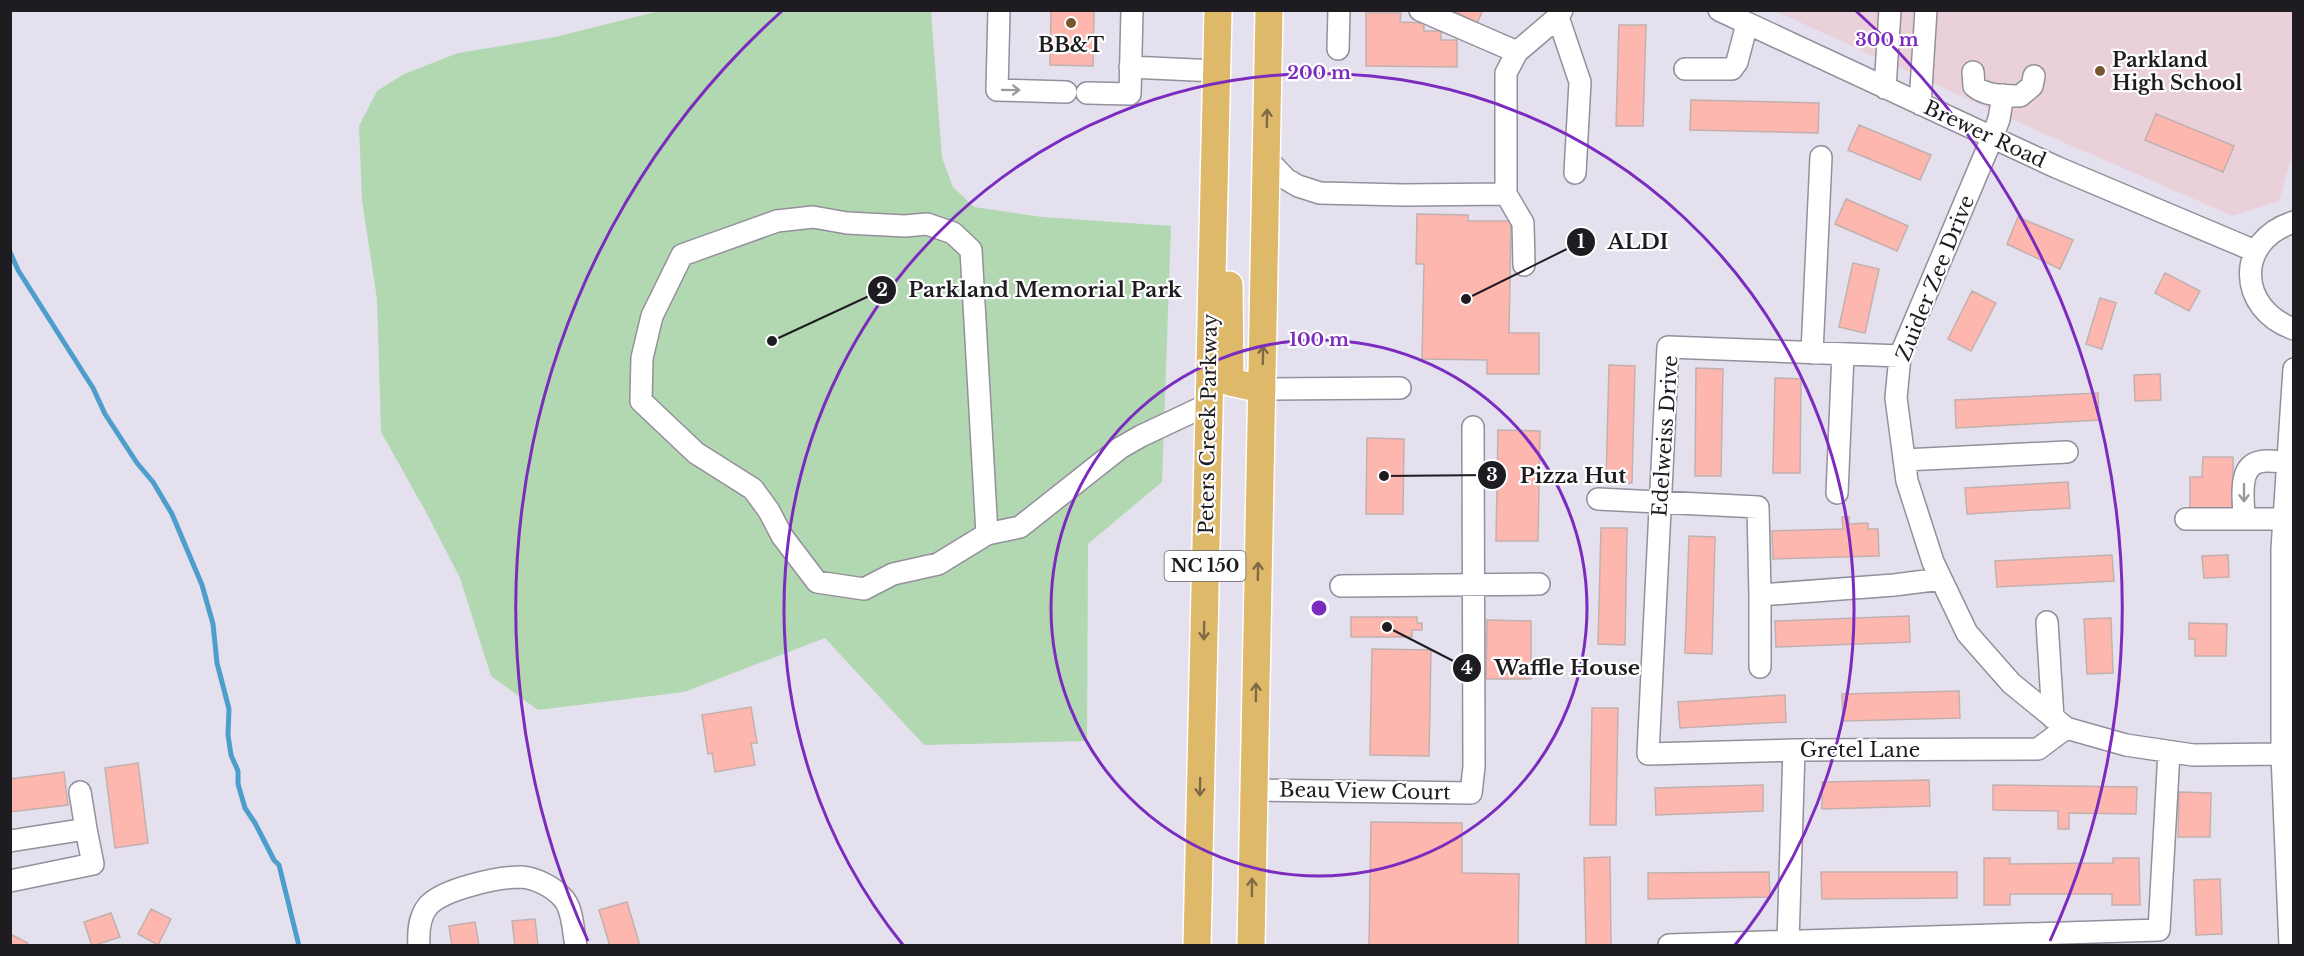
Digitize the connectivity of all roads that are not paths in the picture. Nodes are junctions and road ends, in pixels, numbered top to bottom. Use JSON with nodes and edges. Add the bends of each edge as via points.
{"nodes":[{"id":1,"x":999,"y":10,"type":"edge"},
{"id":2,"x":1132,"y":10,"type":"edge"},
{"id":3,"x":1218,"y":10,"type":"edge"},
{"id":4,"x":1269,"y":10,"type":"edge"},
{"id":5,"x":1339,"y":10,"type":"edge"},
{"id":6,"x":1420,"y":10,"type":"edge"},
{"id":7,"x":1719,"y":10,"type":"edge"},
{"id":8,"x":1890,"y":10,"type":"edge"},
{"id":9,"x":1926,"y":10,"type":"edge"},
{"id":10,"x":1560,"y":14,"type":"edge"},
{"id":11,"x":1747,"y":24,"type":"junction"},
{"id":12,"x":1338,"y":49,"type":"dead end"},
{"id":13,"x":1517,"y":52,"type":"junction"},
{"id":14,"x":1130,"y":67,"type":"junction"},
{"id":15,"x":1685,"y":69,"type":"dead end"},
{"id":16,"x":1973,"y":72,"type":"dead end"},
{"id":17,"x":2034,"y":76,"type":"dead end"},
{"id":18,"x":1216,"y":77,"type":"junction"},
{"id":19,"x":1885,"y":88,"type":"junction"},
{"id":20,"x":1066,"y":92,"type":"dead end"},
{"id":21,"x":1088,"y":93,"type":"dead end"},
{"id":22,"x":2003,"y":95,"type":"junction"},
{"id":23,"x":1920,"y":104,"type":"junction"},
{"id":24,"x":1992,"y":138,"type":"junction"},
{"id":25,"x":1821,"y":157,"type":"dead end"},
{"id":26,"x":1266,"y":158,"type":"junction"},
{"id":27,"x":1575,"y":173,"type":"dead end"},
{"id":28,"x":1506,"y":194,"type":"junction"},
{"id":29,"x":2294,"y":222,"type":"edge"},
{"id":30,"x":2256,"y":250,"type":"junction"},
{"id":31,"x":1524,"y":264,"type":"dead end"},
{"id":32,"x":2294,"y":329,"type":"edge"},
{"id":33,"x":1812,"y":353,"type":"junction"},
{"id":34,"x":1843,"y":354,"type":"junction"},
{"id":35,"x":1900,"y":356,"type":"junction"},
{"id":36,"x":2294,"y":369,"type":"edge"},
{"id":37,"x":1400,"y":388,"type":"dead end"},
{"id":38,"x":1262,"y":389,"type":"junction"},
{"id":39,"x":1209,"y":404,"type":"junction"},
{"id":40,"x":1473,"y":427,"type":"dead end"},
{"id":41,"x":2067,"y":452,"type":"dead end"},
{"id":42,"x":1904,"y":460,"type":"junction"},
{"id":43,"x":2291,"y":463,"type":"edge"},
{"id":44,"x":1837,"y":493,"type":"dead end"},
{"id":45,"x":1598,"y":499,"type":"dead end"},
{"id":46,"x":1660,"y":503,"type":"junction"},
{"id":47,"x":2186,"y":519,"type":"dead end"},
{"id":48,"x":2244,"y":519,"type":"junction"},
{"id":49,"x":2284,"y":519,"type":"junction"},
{"id":50,"x":987,"y":534,"type":"junction"},
{"id":51,"x":1941,"y":579,"type":"junction"},
{"id":52,"x":1472,"y":583,"type":"junction"},
{"id":53,"x":1539,"y":584,"type":"dead end"},
{"id":54,"x":1341,"y":586,"type":"dead end"},
{"id":55,"x":1760,"y":595,"type":"junction"},
{"id":56,"x":2047,"y":622,"type":"dead end"},
{"id":57,"x":1760,"y":667,"type":"dead end"},
{"id":58,"x":2059,"y":723,"type":"junction"},
{"id":59,"x":1794,"y":750,"type":"junction"},
{"id":60,"x":2169,"y":752,"type":"junction"},
{"id":61,"x":1648,"y":754,"type":"joint"},
{"id":62,"x":2282,"y":754,"type":"junction"},
{"id":63,"x":1254,"y":790,"type":"junction"},
{"id":64,"x":80,"y":792,"type":"dead end"},
{"id":65,"x":86,"y":829,"type":"junction"},
{"id":66,"x":10,"y":841,"type":"edge"},
{"id":67,"x":10,"y":881,"type":"edge"},
{"id":68,"x":1788,"y":942,"type":"junction"},
{"id":69,"x":419,"y":945,"type":"edge"},
{"id":70,"x":576,"y":945,"type":"edge"},
{"id":71,"x":1197,"y":945,"type":"edge"},
{"id":72,"x":1251,"y":945,"type":"edge"},
{"id":73,"x":1669,"y":945,"type":"edge"},
{"id":74,"x":2290,"y":945,"type":"edge"}],
"edges":[{"from":1,"to":20,"type":"street","one_way":true,"via":[[997,90]]},
{"from":2,"to":14,"type":"street"},
{"from":3,"to":18,"type":"main road","name":"Peters Creek Parkway","number":"NC 150"},
{"from":26,"to":4,"type":"main road","number":"NC 150","one_way":true},
{"from":5,"to":12,"type":"street"},
{"from":6,"to":13,"type":"street"},
{"from":7,"to":11,"type":"street","name":"Brewer Road"},
{"from":8,"to":19,"type":"street"},
{"from":9,"to":23,"type":"street"},
{"from":10,"to":13,"type":"street"},
{"from":10,"to":27,"type":"street","via":[[1580,82]]},
{"from":11,"to":15,"type":"street","via":[[1732,69]]},
{"from":11,"to":19,"type":"street","name":"Brewer Road"},
{"from":13,"to":28,"type":"street","via":[[1506,73]]},
{"from":14,"to":18,"type":"street"},
{"from":14,"to":21,"type":"street","via":[[1130,94]]},
{"from":16,"to":22,"type":"street","via":[[1974,86],[1979,90]]},
{"from":17,"to":22,"type":"street","via":[[2032,86],[2020,96]]},
{"from":18,"to":38,"type":"main road","via":[[1230,280],[1230,382]]},
{"from":18,"to":39,"type":"main road","name":"Peters Creek Parkway","number":"NC 150"},
{"from":19,"to":23,"type":"street","name":"Brewer Road"},
{"from":22,"to":24,"type":"street","name":"Zuider Zee Drive"},
{"from":23,"to":24,"type":"street","name":"Brewer Road"},
{"from":24,"to":30,"type":"street","name":"Brewer Road"},
{"from":24,"to":35,"type":"street","name":"Zuider Zee Drive"},
{"from":25,"to":33,"type":"street"},
{"from":26,"to":28,"type":"street","via":[[1286,179],[1320,193]]},
{"from":38,"to":26,"type":"main road","number":"NC 150","one_way":true},
{"from":28,"to":31,"type":"street","via":[[1523,223]]},
{"from":29,"to":30,"type":"street","via":[[2266,236]]},
{"from":30,"to":32,"type":"street","via":[[2250,267],[2250,284],[2256,300],[2266,314]]},
{"from":33,"to":34,"type":"street","name":"Edelweiss Drive"},
{"from":33,"to":46,"type":"street","name":"Edelweiss Drive","via":[[1668,347]]},
{"from":34,"to":35,"type":"street","name":"Edelweiss Drive"},
{"from":34,"to":44,"type":"street"},
{"from":35,"to":42,"type":"street","name":"Zuider Zee Drive","via":[[1896,398]]},
{"from":36,"to":43,"type":"street"},
{"from":37,"to":38,"type":"street"},
{"from":63,"to":38,"type":"main road","number":"NC 150","one_way":true},
{"from":39,"to":50,"type":"street","via":[[1120,448],[1020,527]]},
{"from":39,"to":71,"type":"main road","name":"Peters Creek Parkway","number":"NC 150","one_way":true},
{"from":40,"to":52,"type":"street","name":"Beau View Court"},
{"from":41,"to":42,"type":"street"},
{"from":42,"to":51,"type":"street","name":"Zuider Zee Drive","via":[[1907,481]]},
{"from":43,"to":48,"type":"street","one_way":true,"via":[[2259,462],[2247,469]]},
{"from":43,"to":49,"type":"street"},
{"from":45,"to":46,"type":"street"},
{"from":46,"to":55,"type":"street","via":[[1758,507]]},
{"from":46,"to":61,"type":"street","name":"Edelweiss Drive"},
{"from":47,"to":48,"type":"street"},
{"from":48,"to":49,"type":"street"},
{"from":49,"to":62,"type":"street"},
{"from":50,"to":50,"type":"street","via":[[938,564],[893,574],[864,589],[817,582],[753,489],[696,453],[641,401],[642,358],[652,316],[682,255],[777,221],[813,217],[847,223],[927,224],[959,238],[971,249]]},
{"from":51,"to":55,"type":"street"},
{"from":51,"to":58,"type":"street","name":"Zuider Zee Drive","via":[[1967,633],[2011,683]]},
{"from":52,"to":53,"type":"street"},
{"from":52,"to":54,"type":"street"},
{"from":52,"to":63,"type":"street","name":"Beau View Court","via":[[1472,793]]},
{"from":55,"to":57,"type":"street"},
{"from":56,"to":58,"type":"street"},
{"from":58,"to":59,"type":"street","name":"Gretel Lane","via":[[2038,749]]},
{"from":58,"to":60,"type":"street","name":"Zuider Zee Drive","via":[[2126,744]]},
{"from":59,"to":61,"type":"street","name":"Gretel Lane"},
{"from":59,"to":68,"type":"street"},
{"from":60,"to":62,"type":"street","name":"Zuider Zee Drive"},
{"from":60,"to":68,"type":"street","via":[[2159,930]]},
{"from":62,"to":74,"type":"street"},
{"from":72,"to":63,"type":"main road","number":"NC 150","one_way":true},
{"from":64,"to":65,"type":"street"},
{"from":65,"to":66,"type":"street"},
{"from":65,"to":67,"type":"street","via":[[93,864]]},
{"from":68,"to":73,"type":"street"},
{"from":69,"to":70,"type":"street","via":[[420,920],[429,904],[479,883],[521,877],[544,884],[563,897]]}]}
